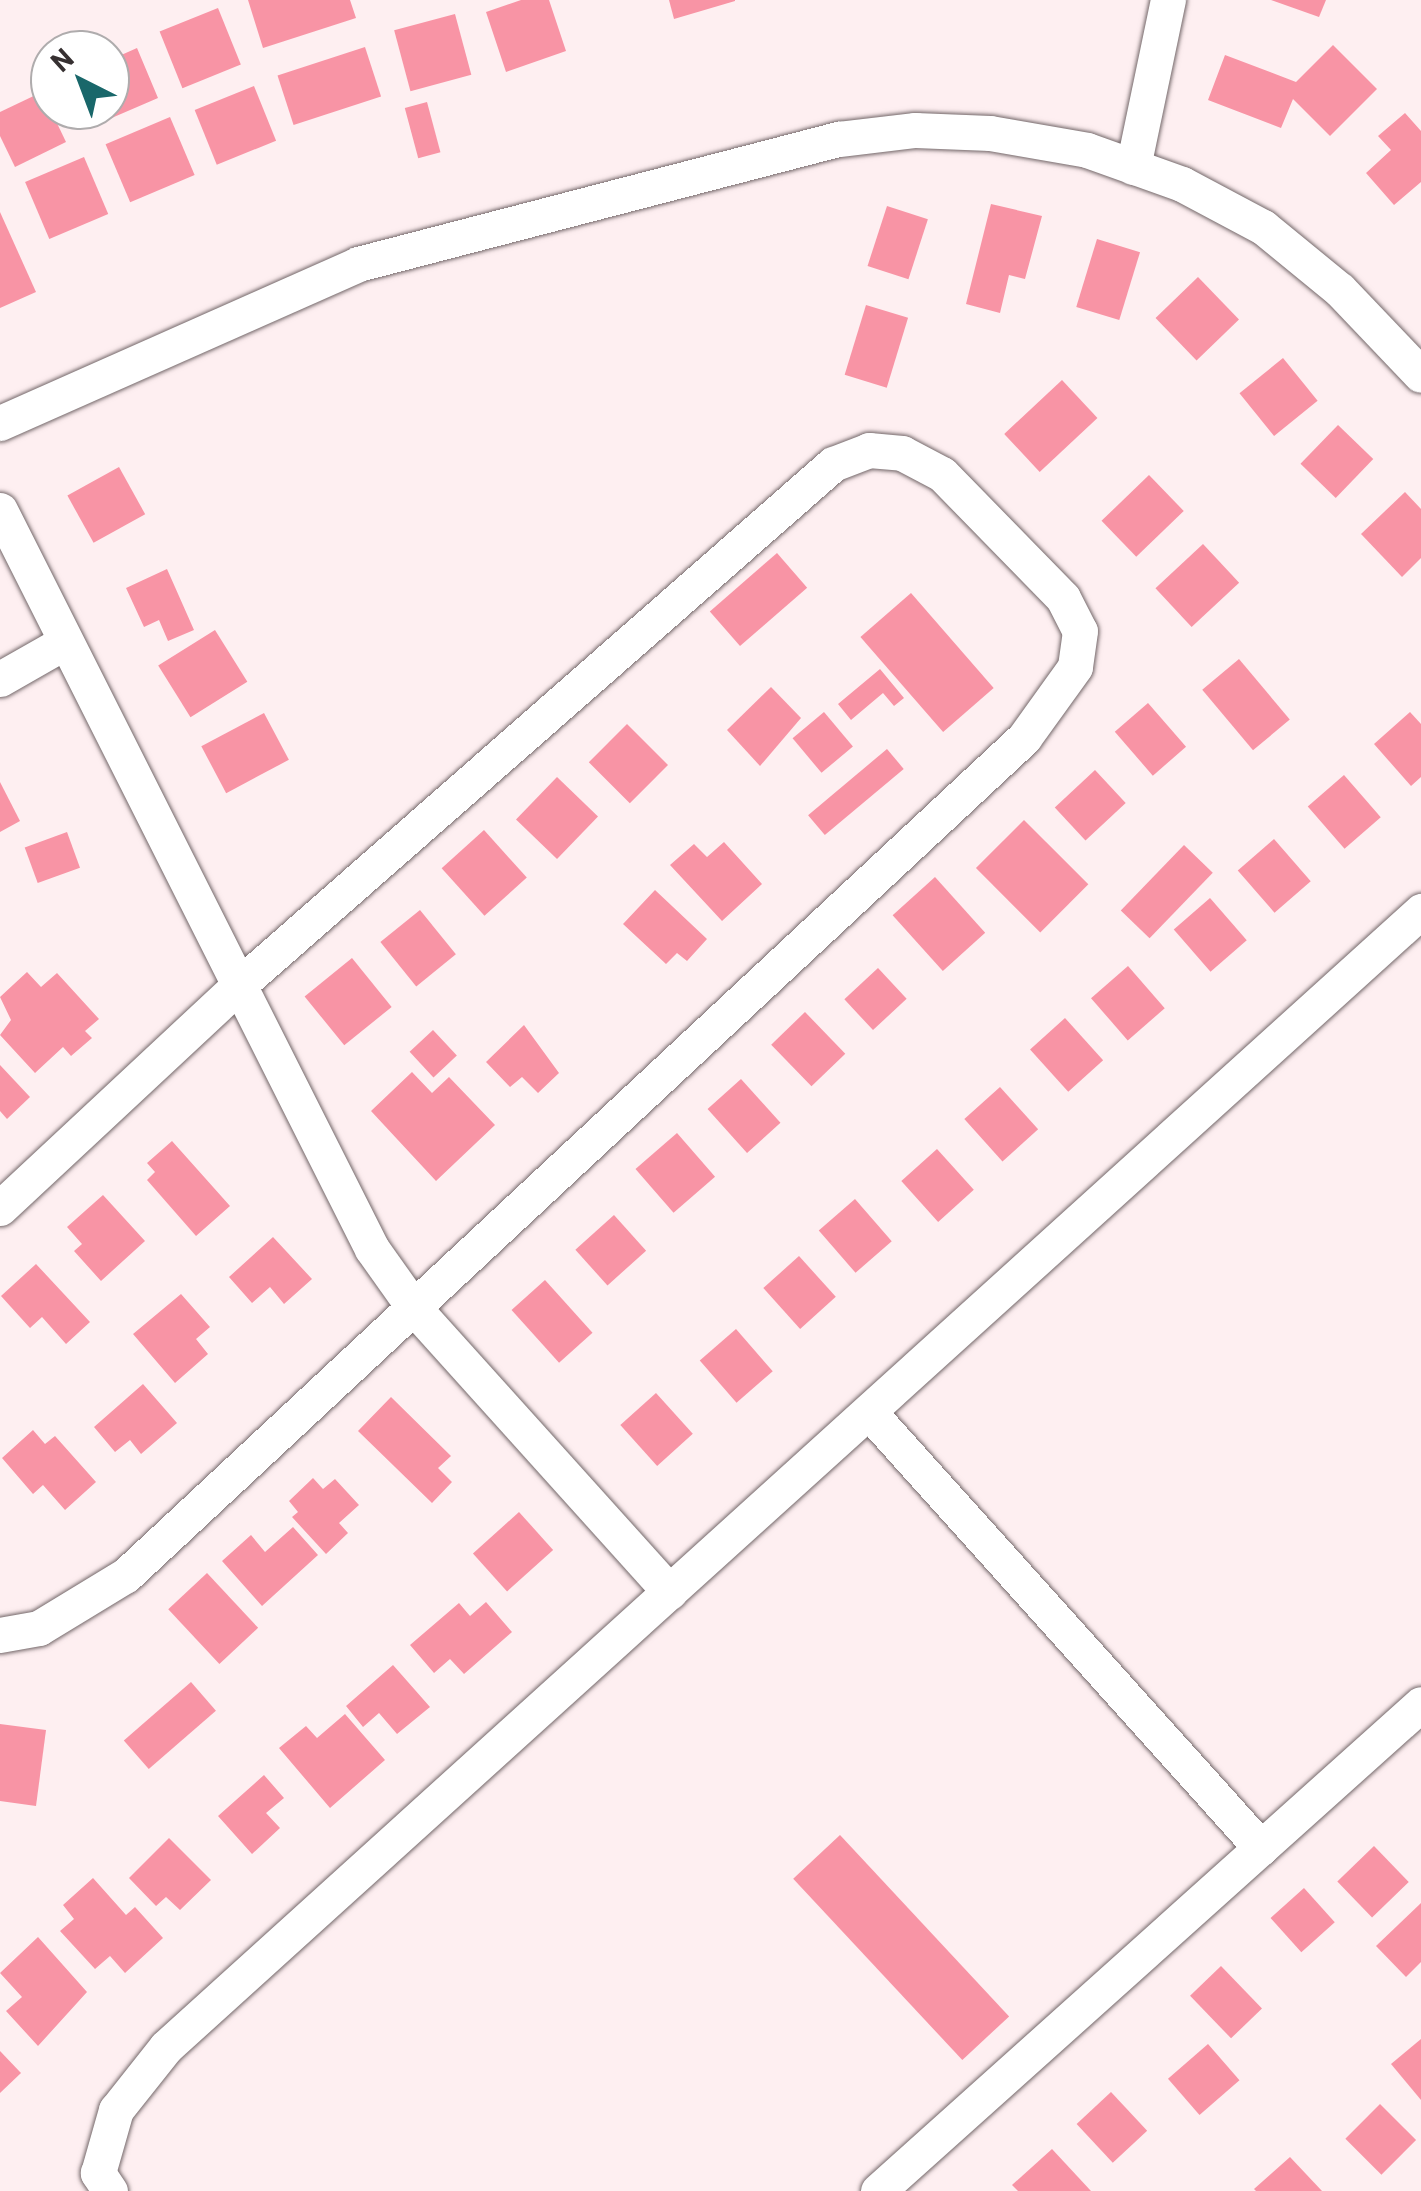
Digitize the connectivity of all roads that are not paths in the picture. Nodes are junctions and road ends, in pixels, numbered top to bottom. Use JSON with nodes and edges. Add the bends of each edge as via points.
{"nodes":[{"id":1,"x":1168,"y":0,"type":"edge"},
{"id":2,"x":1133,"y":167,"type":"junction"},
{"id":3,"x":1421,"y":375,"type":"edge"},
{"id":4,"x":0,"y":423,"type":"edge"},
{"id":5,"x":0,"y":510,"type":"edge"},
{"id":6,"x":63,"y":643,"type":"junction"},
{"id":7,"x":0,"y":679,"type":"edge"},
{"id":8,"x":1421,"y":912,"type":"edge"},
{"id":9,"x":239,"y":985,"type":"junction"},
{"id":10,"x":0,"y":1208,"type":"edge"},
{"id":11,"x":414,"y":1308,"type":"junction"},
{"id":12,"x":869,"y":1412,"type":"junction"},
{"id":13,"x":670,"y":1592,"type":"junction"},
{"id":14,"x":0,"y":1635,"type":"edge"},
{"id":15,"x":1421,"y":1704,"type":"edge"},
{"id":16,"x":1261,"y":1848,"type":"junction"},
{"id":17,"x":110,"y":2191,"type":"edge"},
{"id":18,"x":878,"y":2191,"type":"edge"}],
"edges":[{"from":1,"to":2,"type":"street"},
{"from":2,"to":3,"type":"street","via":[[1263,227],[1340,290]]},
{"from":2,"to":4,"type":"street","via":[[1087,150],[990,132],[915,130],[839,140],[358,264]]},
{"from":5,"to":6,"type":"street"},
{"from":6,"to":7,"type":"street"},
{"from":6,"to":9,"type":"street"},
{"from":8,"to":12,"type":"street"},
{"from":9,"to":10,"type":"street"},
{"from":9,"to":11,"type":"street","via":[[372,1249]]},
{"from":9,"to":11,"type":"street","via":[[833,464],[868,450],[902,453],[942,474],[1062,598],[1080,631],[1076,667],[1024,738]]},
{"from":11,"to":13,"type":"street"},
{"from":11,"to":14,"type":"street","via":[[126,1575],[39,1628]]},
{"from":12,"to":13,"type":"street"},
{"from":12,"to":16,"type":"street"},
{"from":13,"to":17,"type":"street","via":[[166,2047],[116,2110],[98,2173]]},
{"from":15,"to":16,"type":"street"},
{"from":16,"to":18,"type":"street"}]}
